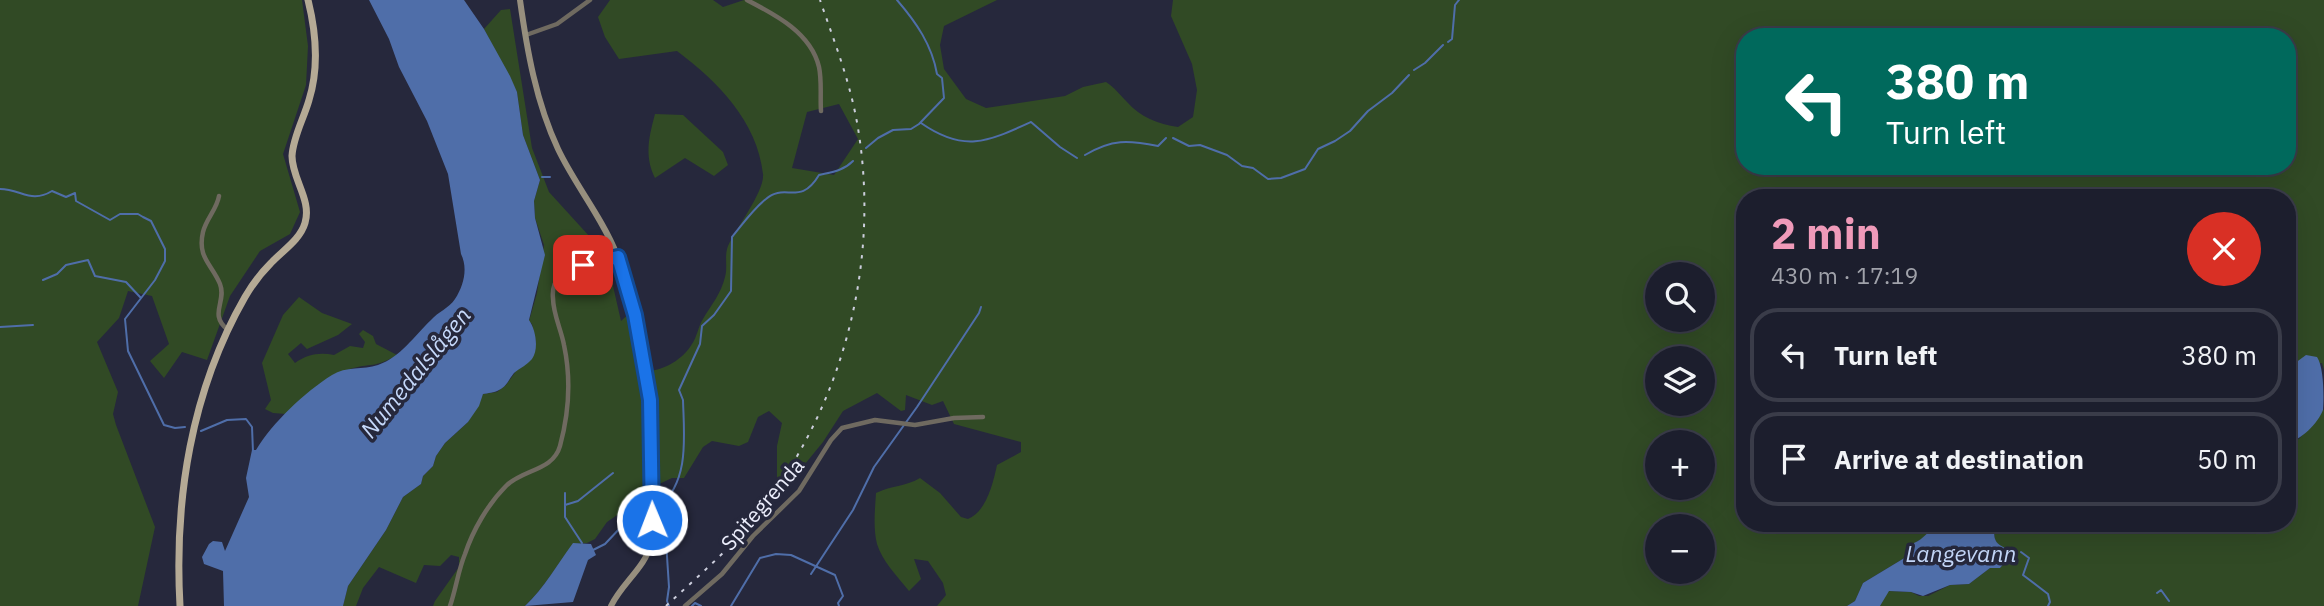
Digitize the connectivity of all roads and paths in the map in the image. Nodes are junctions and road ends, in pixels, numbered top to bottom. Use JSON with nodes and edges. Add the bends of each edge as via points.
{"nodes":[{"id":1,"x":308,"y":0,"type":"edge"},
{"id":2,"x":520,"y":0,"type":"edge"},
{"id":3,"x":590,"y":0,"type":"edge"},
{"id":4,"x":747,"y":0,"type":"edge"},
{"id":5,"x":525,"y":36,"type":"junction"},
{"id":6,"x":821,"y":111,"type":"dead end"},
{"id":7,"x":219,"y":196,"type":"dead end"},
{"id":8,"x":618,"y":257,"type":"junction"},
{"id":9,"x":229,"y":331,"type":"junction"},
{"id":10,"x":983,"y":417,"type":"dead end"},
{"id":11,"x":180,"y":606,"type":"edge"},
{"id":12,"x":450,"y":606,"type":"edge"},
{"id":13,"x":611,"y":606,"type":"edge"},
{"id":14,"x":685,"y":606,"type":"edge"}],
"edges":[{"from":1,"to":9,"type":"main road","via":[[315,75],[292,157],[306,204],[306,221],[254,284]]},
{"from":2,"to":5,"type":"main road"},
{"from":3,"to":5,"type":"street","via":[[552,26]]},
{"from":4,"to":6,"type":"street","via":[[792,26],[812,52],[819,71]]},
{"from":5,"to":8,"type":"main road","via":[[555,141]]},
{"from":7,"to":9,"type":"street","via":[[203,233],[203,247],[204,259],[220,284],[219,319]]},
{"from":8,"to":12,"type":"street","via":[[570,269],[556,280],[552,298],[568,381],[558,452],[549,464],[518,477],[500,493],[469,544]]},
{"from":8,"to":13,"type":"main road","via":[[635,315],[650,400],[652,536],[646,558]]},
{"from":9,"to":11,"type":"main road","via":[[202,400],[187,456],[179,534]]},
{"from":10,"to":14,"type":"street","name":"Spitegrenda","via":[[915,425],[875,420],[842,428],[792,499],[760,528],[722,574]]}]}
